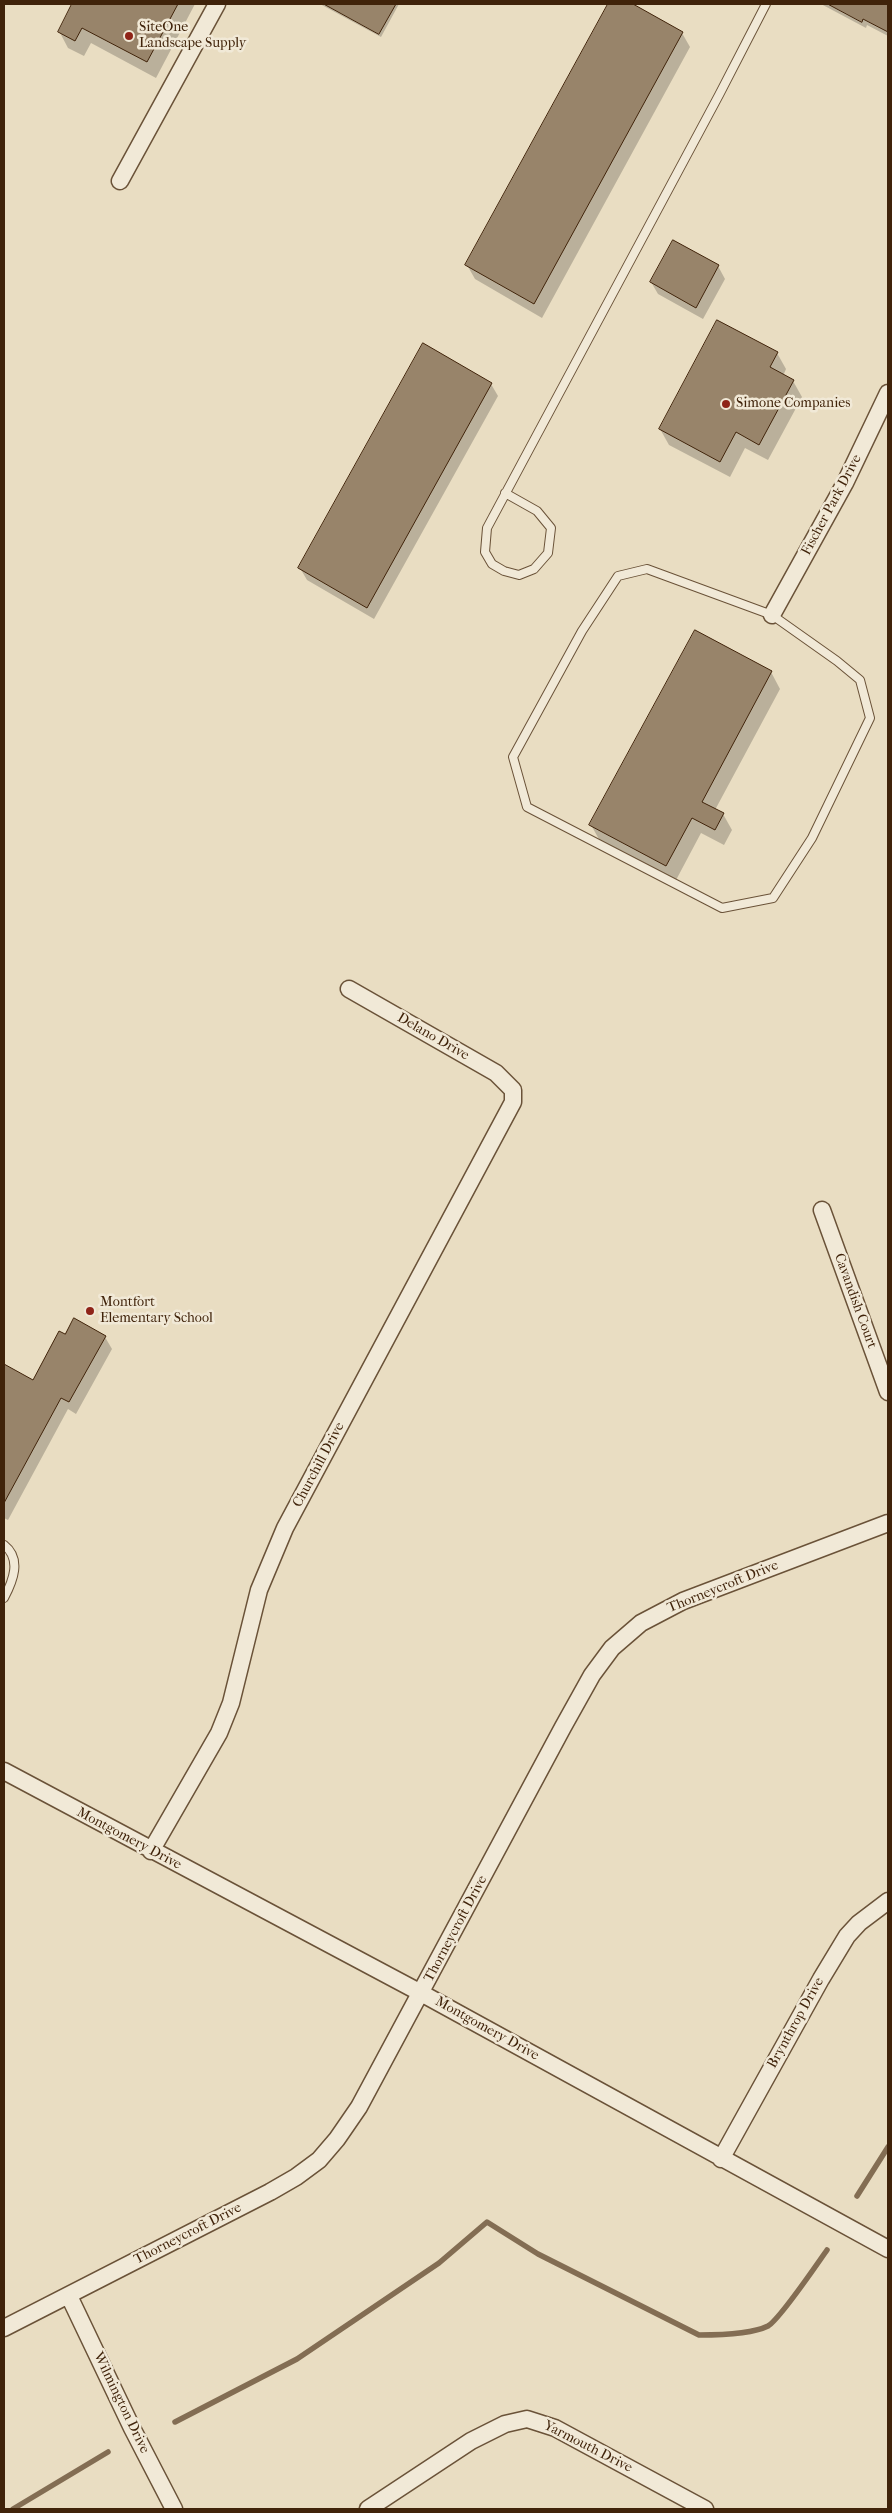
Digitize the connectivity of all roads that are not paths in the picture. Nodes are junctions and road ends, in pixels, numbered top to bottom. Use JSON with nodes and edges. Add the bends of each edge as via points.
{"nodes":[{"id":1,"x":217,"y":4,"type":"edge"},
{"id":2,"x":766,"y":4,"type":"edge"},
{"id":3,"x":120,"y":181,"type":"dead end"},
{"id":4,"x":888,"y":393,"type":"edge"},
{"id":5,"x":505,"y":493,"type":"junction"},
{"id":6,"x":772,"y":616,"type":"junction"},
{"id":7,"x":349,"y":990,"type":"dead end"},
{"id":8,"x":513,"y":1090,"type":"joint"},
{"id":9,"x":822,"y":1210,"type":"dead end"},
{"id":10,"x":888,"y":1392,"type":"edge"},
{"id":11,"x":888,"y":1523,"type":"edge"},
{"id":12,"x":4,"y":1544,"type":"edge"},
{"id":13,"x":4,"y":1598,"type":"edge"},
{"id":14,"x":4,"y":1772,"type":"edge"},
{"id":15,"x":151,"y":1851,"type":"junction"},
{"id":16,"x":888,"y":1901,"type":"edge"},
{"id":17,"x":421,"y":1993,"type":"junction"},
{"id":18,"x":722,"y":2159,"type":"junction"},
{"id":19,"x":888,"y":2249,"type":"edge"},
{"id":20,"x":69,"y":2296,"type":"junction"},
{"id":21,"x":4,"y":2328,"type":"edge"},
{"id":22,"x":174,"y":2509,"type":"edge"},
{"id":23,"x":368,"y":2509,"type":"edge"},
{"id":24,"x":705,"y":2509,"type":"edge"}],
"edges":[{"from":1,"to":3,"type":"street"},
{"from":2,"to":5,"type":"lane"},
{"from":4,"to":6,"type":"street","name":"Fischer Park Drive","via":[[845,483]]},
{"from":5,"to":5,"type":"lane","via":[[487,528],[485,552],[492,564],[519,575],[534,569],[548,552],[551,528],[537,511]]},
{"from":6,"to":6,"type":"lane","via":[[647,569],[618,576],[582,631],[513,757],[527,806],[722,908],[773,898],[812,838],[870,718],[860,680]]},
{"from":7,"to":8,"type":"street","name":"Delano Drive","via":[[496,1073]]},
{"from":8,"to":15,"type":"street","name":"Churchill Drive","via":[[511,1109],[285,1528],[259,1590],[231,1702],[219,1733]]},
{"from":9,"to":10,"type":"street","name":"Cavandish Court"},
{"from":11,"to":17,"type":"street","name":"Thorneycroft Drive","via":[[683,1601],[641,1624],[612,1648],[592,1675],[563,1727]]},
{"from":12,"to":13,"type":"lane","via":[[14,1562],[14,1580]]},
{"from":14,"to":15,"type":"street","name":"Montgomery Drive"},
{"from":15,"to":17,"type":"street","name":"Montgomery Drive"},
{"from":16,"to":18,"type":"street","name":"Brynthrop Drive","via":[[847,1936],[820,1979]]},
{"from":17,"to":18,"type":"street","name":"Montgomery Drive"},
{"from":17,"to":20,"type":"street","name":"Thorneycroft Drive","via":[[359,2107],[319,2160],[270,2192]]},
{"from":18,"to":19,"type":"street","name":"Montgomery Drive"},
{"from":20,"to":21,"type":"street","name":"Thorneycroft Drive"},
{"from":20,"to":22,"type":"street","name":"Wilmington Drive"},
{"from":23,"to":24,"type":"street","name":"Yarmouth Drive","via":[[471,2441],[505,2424],[527,2420],[555,2428]]}]}
